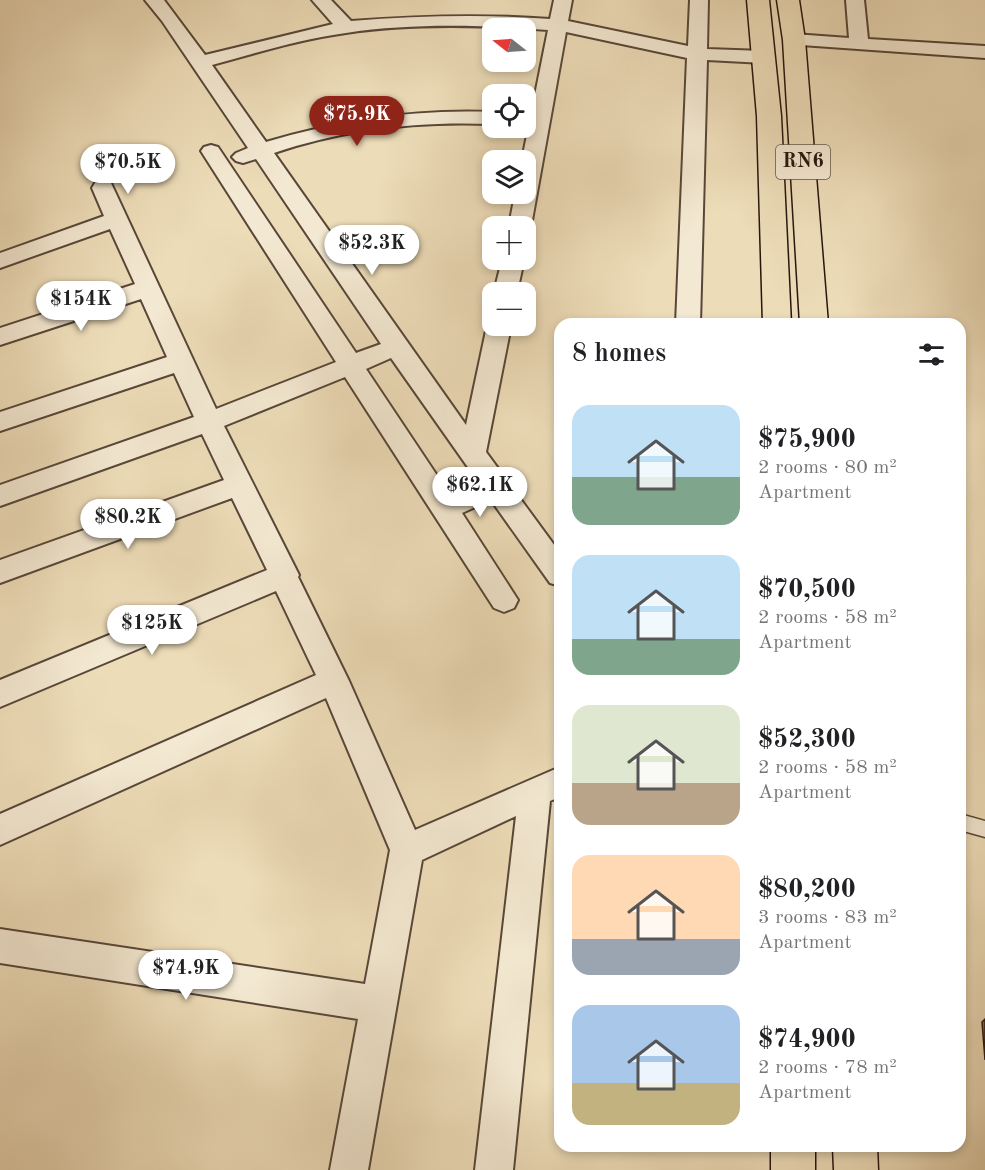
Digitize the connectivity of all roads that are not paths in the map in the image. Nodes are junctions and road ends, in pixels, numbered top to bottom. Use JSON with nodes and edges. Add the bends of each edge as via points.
{"nodes":[{"id":1,"x":154,"y":0,"type":"edge"},
{"id":2,"x":321,"y":0,"type":"edge"},
{"id":3,"x":563,"y":0,"type":"edge"},
{"id":4,"x":699,"y":0,"type":"edge"},
{"id":5,"x":758,"y":0,"type":"edge"},
{"id":6,"x":788,"y":0,"type":"edge"},
{"id":7,"x":855,"y":0,"type":"edge"},
{"id":8,"x":559,"y":25,"type":"junction"},
{"id":9,"x":346,"y":27,"type":"junction"},
{"id":10,"x":794,"y":40,"type":"junction"},
{"id":11,"x":860,"y":44,"type":"junction"},
{"id":12,"x":985,"y":52,"type":"edge"},
{"id":13,"x":696,"y":54,"type":"junction"},
{"id":14,"x":764,"y":57,"type":"junction"},
{"id":15,"x":199,"y":62,"type":"junction"},
{"id":16,"x":536,"y":110,"type":"edge"},
{"id":17,"x":482,"y":118,"type":"edge"},
{"id":18,"x":531,"y":138,"type":"edge"},
{"id":19,"x":259,"y":151,"type":"junction"},
{"id":20,"x":103,"y":188,"type":"dead end"},
{"id":21,"x":521,"y":216,"type":"edge"},
{"id":22,"x":117,"y":219,"type":"junction"},
{"id":23,"x":0,"y":261,"type":"edge"},
{"id":24,"x":148,"y":288,"type":"junction"},
{"id":25,"x":688,"y":318,"type":"edge"},
{"id":26,"x":777,"y":318,"type":"edge"},
{"id":27,"x":814,"y":318,"type":"edge"},
{"id":28,"x":498,"y":336,"type":"edge"},
{"id":29,"x":0,"y":337,"type":"edge"},
{"id":30,"x":396,"y":347,"type":"junction"},
{"id":31,"x":182,"y":361,"type":"junction"},
{"id":32,"x":351,"y":365,"type":"junction"},
{"id":33,"x":0,"y":422,"type":"edge"},
{"id":34,"x":209,"y":422,"type":"junction"},
{"id":35,"x":473,"y":452,"type":"junction"},
{"id":36,"x":240,"y":485,"type":"junction"},
{"id":37,"x":497,"y":486,"type":"junction"},
{"id":38,"x":0,"y":496,"type":"edge"},
{"id":39,"x":445,"y":508,"type":"junction"},
{"id":40,"x":554,"y":566,"type":"edge"},
{"id":41,"x":0,"y":572,"type":"edge"},
{"id":42,"x":285,"y":575,"type":"junction"},
{"id":43,"x":504,"y":600,"type":"dead end"},
{"id":44,"x":334,"y":681,"type":"junction"},
{"id":45,"x":0,"y":694,"type":"edge"},
{"id":46,"x":547,"y":786,"type":"edge"},
{"id":47,"x":966,"y":824,"type":"edge"},
{"id":48,"x":985,"y":829,"type":"edge"},
{"id":49,"x":0,"y":830,"type":"edge"},
{"id":50,"x":407,"y":850,"type":"junction"},
{"id":51,"x":0,"y":946,"type":"edge"},
{"id":52,"x":380,"y":1004,"type":"junction"},
{"id":53,"x":793,"y":1152,"type":"edge"},
{"id":54,"x":855,"y":1152,"type":"edge"},
{"id":55,"x":349,"y":1170,"type":"edge"},
{"id":56,"x":494,"y":1170,"type":"edge"},
{"id":57,"x":793,"y":1170,"type":"edge"},
{"id":58,"x":856,"y":1170,"type":"edge"}],
"edges":[{"from":1,"to":15,"type":"street"},
{"from":2,"to":9,"type":"street"},
{"from":3,"to":8,"type":"street"},
{"from":4,"to":13,"type":"street"},
{"from":5,"to":14,"type":"main road","number":"RN6"},
{"from":6,"to":10,"type":"main road","number":"RN6"},
{"from":7,"to":11,"type":"street"},
{"from":8,"to":9,"type":"street","via":[[492,20]]},
{"from":8,"to":13,"type":"street"},
{"from":8,"to":16,"type":"street"},
{"from":9,"to":15,"type":"street"},
{"from":10,"to":11,"type":"street"},
{"from":10,"to":27,"type":"main road","number":"RN6"},
{"from":11,"to":12,"type":"street"},
{"from":13,"to":14,"type":"street"},
{"from":13,"to":25,"type":"street"},
{"from":14,"to":26,"type":"main road","number":"RN6"},
{"from":15,"to":19,"type":"street"},
{"from":17,"to":19,"type":"street","via":[[444,116],[394,121],[326,133]]},
{"from":18,"to":21,"type":"street"},
{"from":19,"to":30,"type":"street"},
{"from":19,"to":32,"type":"street","via":[[216,158]]},
{"from":20,"to":22,"type":"street"},
{"from":22,"to":23,"type":"street"},
{"from":22,"to":24,"type":"street"},
{"from":24,"to":29,"type":"street"},
{"from":24,"to":31,"type":"street"},
{"from":28,"to":35,"type":"street"},
{"from":30,"to":32,"type":"street"},
{"from":30,"to":35,"type":"street"},
{"from":31,"to":33,"type":"street"},
{"from":31,"to":34,"type":"street"},
{"from":32,"to":34,"type":"street"},
{"from":32,"to":39,"type":"street"},
{"from":34,"to":36,"type":"street"},
{"from":34,"to":38,"type":"street"},
{"from":35,"to":37,"type":"street"},
{"from":36,"to":41,"type":"street"},
{"from":36,"to":42,"type":"street"},
{"from":37,"to":39,"type":"street"},
{"from":37,"to":40,"type":"street"},
{"from":39,"to":43,"type":"street"},
{"from":42,"to":44,"type":"street"},
{"from":42,"to":45,"type":"street"},
{"from":44,"to":49,"type":"street"},
{"from":44,"to":50,"type":"street"},
{"from":46,"to":50,"type":"street"},
{"from":46,"to":56,"type":"street"},
{"from":47,"to":48,"type":"lane"},
{"from":50,"to":52,"type":"street"},
{"from":51,"to":52,"type":"street"},
{"from":52,"to":55,"type":"street"},
{"from":53,"to":57,"type":"main road"},
{"from":54,"to":58,"type":"main road"}]}
